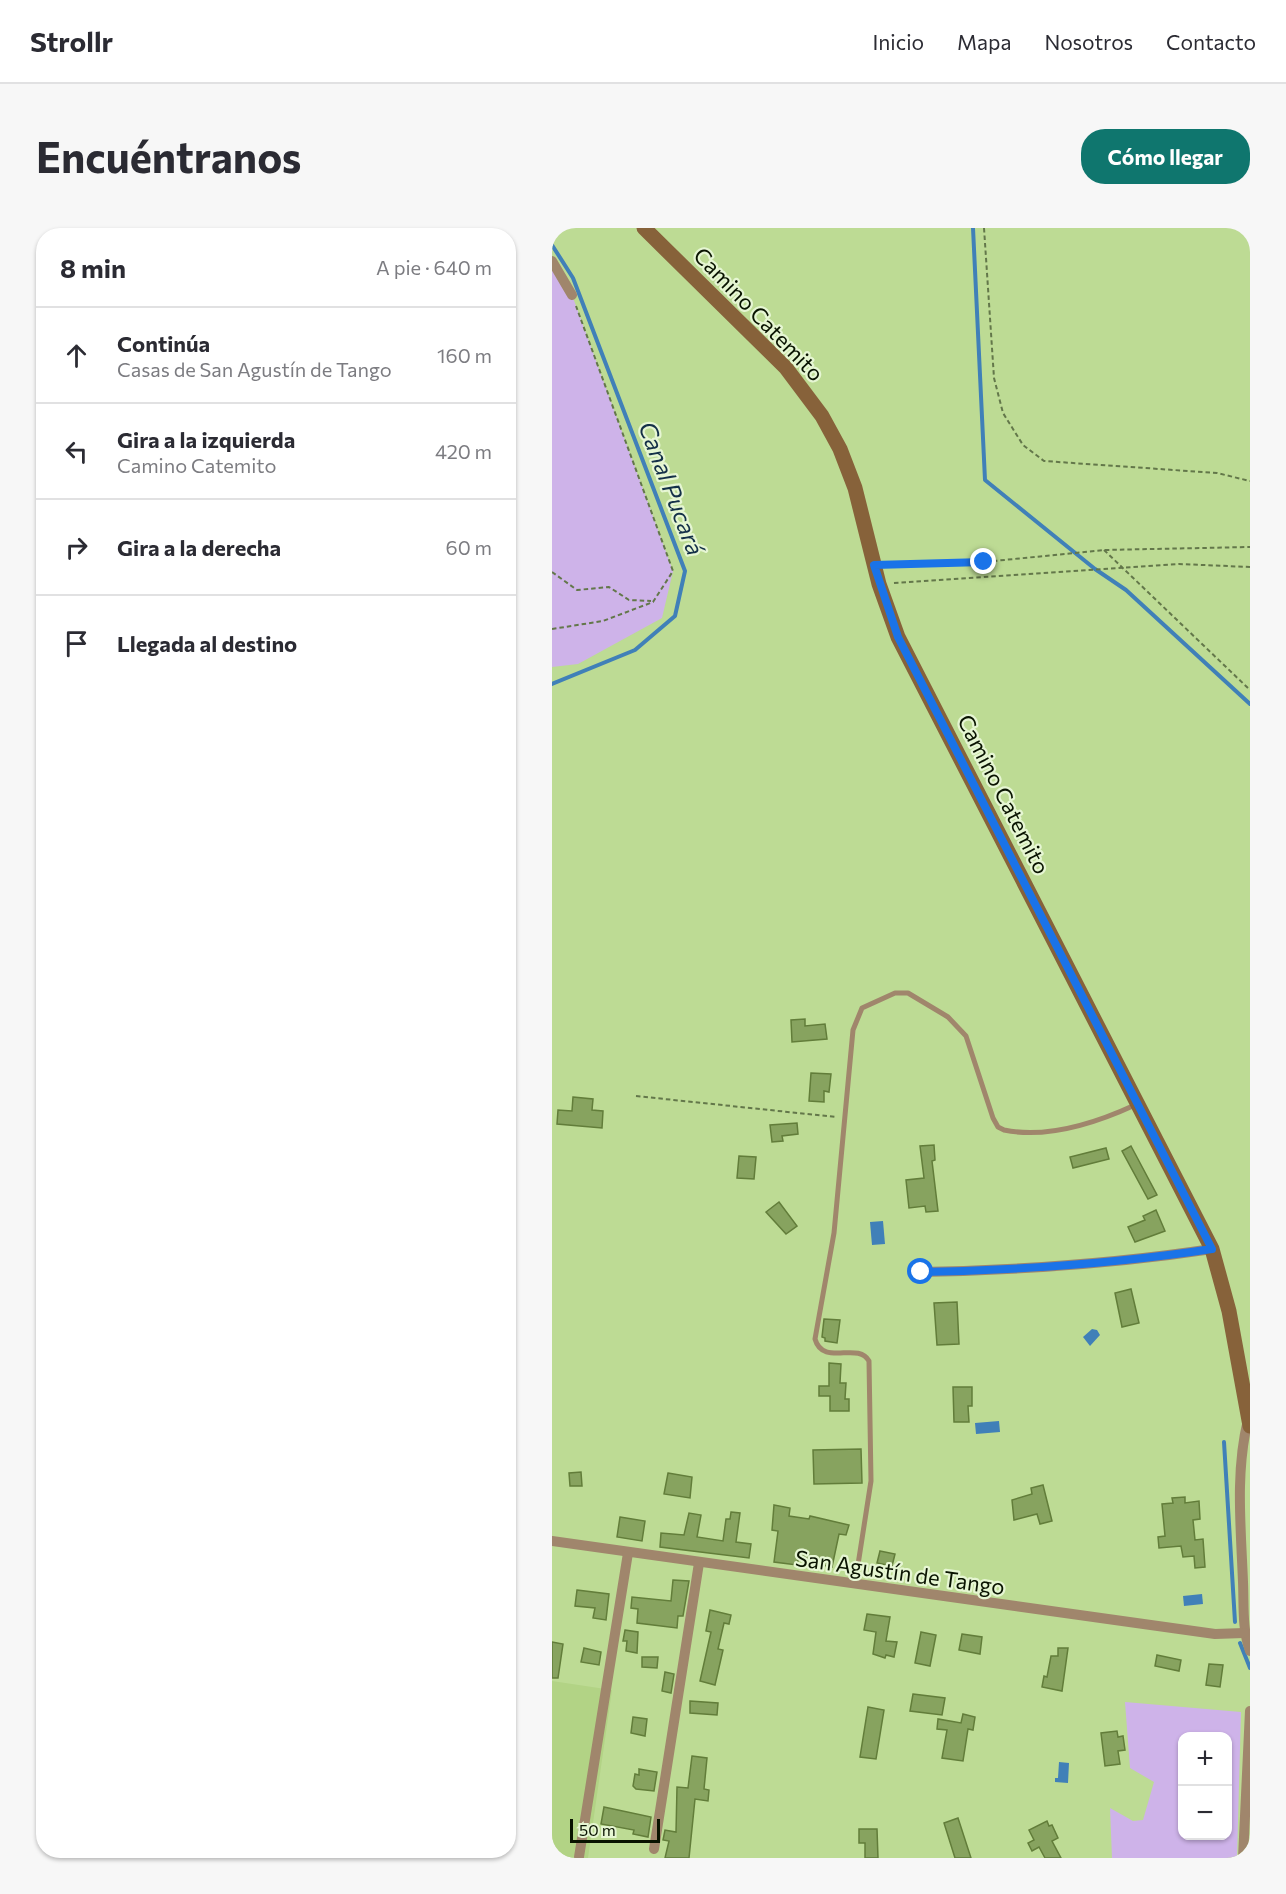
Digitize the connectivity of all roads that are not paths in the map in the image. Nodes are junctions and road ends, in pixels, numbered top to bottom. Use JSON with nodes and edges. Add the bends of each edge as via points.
{"nodes":[{"id":1,"x":644,"y":228,"type":"edge"},
{"id":2,"x":552,"y":261,"type":"edge"},
{"id":3,"x":572,"y":295,"type":"road end"},
{"id":4,"x":1139,"y":1103,"type":"junction"},
{"id":5,"x":1212,"y":1249,"type":"junction"},
{"id":6,"x":921,"y":1272,"type":"dead end"},
{"id":7,"x":1249,"y":1423,"type":"edge"},
{"id":8,"x":1246,"y":1478,"type":"edge"},
{"id":9,"x":552,"y":1541,"type":"edge"},
{"id":10,"x":628,"y":1553,"type":"junction"},
{"id":11,"x":699,"y":1563,"type":"junction"},
{"id":12,"x":855,"y":1585,"type":"junction"},
{"id":13,"x":1244,"y":1633,"type":"junction"},
{"id":14,"x":1249,"y":1648,"type":"edge"},
{"id":15,"x":1250,"y":1711,"type":"edge"},
{"id":16,"x":654,"y":1849,"type":"dead end"},
{"id":17,"x":579,"y":1857,"type":"edge"},
{"id":18,"x":1244,"y":1858,"type":"edge"}],
"edges":[{"from":1,"to":4,"type":"main road","name":"Camino Catemito","via":[[786,368],[831,431],[847,466],[879,584],[903,647]]},
{"from":2,"to":3,"type":"street"},
{"from":4,"to":5,"type":"main road","name":"Camino Catemito"},
{"from":4,"to":12,"type":"lane","via":[[1069,1128],[1004,1130],[993,1119],[971,1048],[959,1027],[908,993],[895,993],[862,1008],[853,1030],[834,1233],[815,1339],[826,1353],[862,1355],[870,1361],[871,1481]]},
{"from":5,"to":6,"type":"street","via":[[1127,1262],[1030,1270]]},
{"from":5,"to":7,"type":"main road","name":"Camino Catemito","via":[[1229,1311]]},
{"from":7,"to":8,"type":"street","via":[[1242,1454]]},
{"from":8,"to":13,"type":"street"},
{"from":9,"to":10,"type":"street","name":"San Agustín de Tango"},
{"from":10,"to":11,"type":"street","name":"San Agustín de Tango"},
{"from":10,"to":17,"type":"street"},
{"from":11,"to":12,"type":"street","name":"San Agustín de Tango"},
{"from":11,"to":16,"type":"street"},
{"from":12,"to":13,"type":"street","name":"San Agustín de Tango","via":[[1215,1634]]},
{"from":13,"to":14,"type":"street"},
{"from":15,"to":18,"type":"street"}]}
